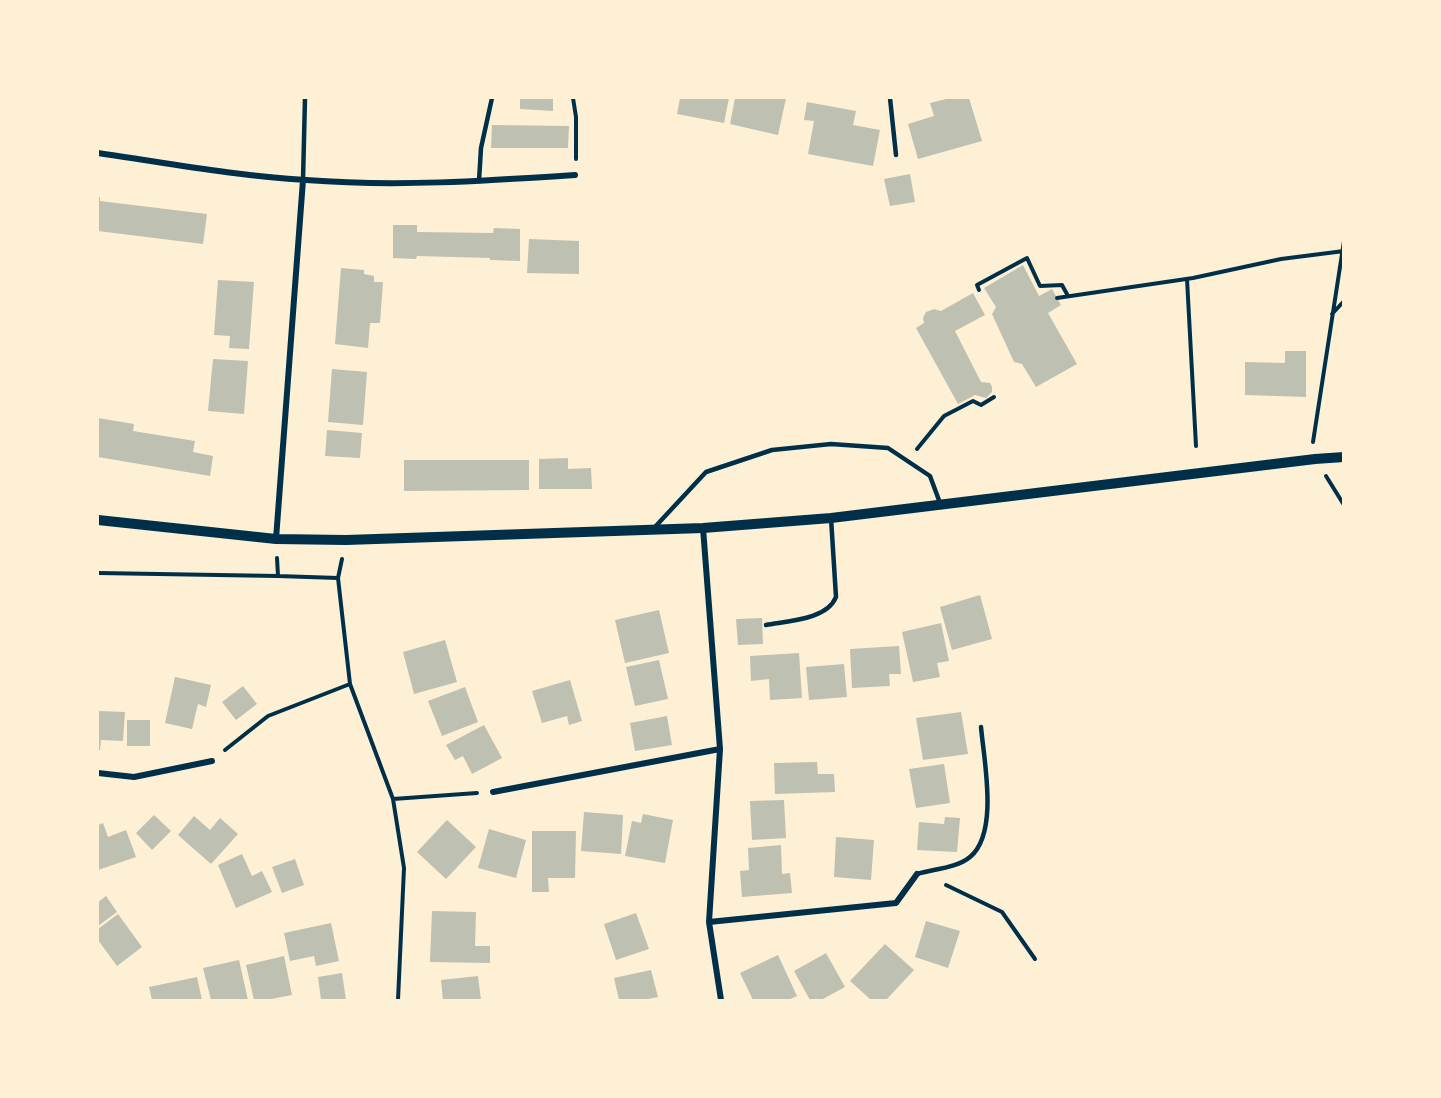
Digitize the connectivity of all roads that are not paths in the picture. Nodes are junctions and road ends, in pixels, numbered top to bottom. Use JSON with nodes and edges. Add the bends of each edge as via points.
{"nodes":[{"id":1,"x":304,"y":98,"type":"edge"},
{"id":2,"x":492,"y":98,"type":"edge"},
{"id":3,"x":890,"y":98,"type":"edge"},
{"id":4,"x":98,"y":153,"type":"edge"},
{"id":5,"x":896,"y":155,"type":"dead end"},
{"id":6,"x":575,"y":176,"type":"road end"},
{"id":7,"x":303,"y":180,"type":"junction"},
{"id":8,"x":479,"y":181,"type":"junction"},
{"id":9,"x":1344,"y":457,"type":"edge"},
{"id":10,"x":941,"y":505,"type":"junction"},
{"id":11,"x":831,"y":518,"type":"junction"},
{"id":12,"x":98,"y":520,"type":"edge"},
{"id":13,"x":703,"y":528,"type":"junction"},
{"id":14,"x":652,"y":530,"type":"junction"},
{"id":15,"x":276,"y":539,"type":"junction"},
{"id":16,"x":766,"y":625,"type":"dead end"},
{"id":17,"x":981,"y":727,"type":"dead end"},
{"id":18,"x":720,"y":749,"type":"junction"},
{"id":19,"x":212,"y":760,"type":"road end"},
{"id":20,"x":98,"y":773,"type":"edge"},
{"id":21,"x":493,"y":792,"type":"road end"},
{"id":22,"x":917,"y":874,"type":"joint"},
{"id":23,"x":709,"y":922,"type":"junction"},
{"id":24,"x":721,"y":1000,"type":"edge"}],
"edges":[{"from":1,"to":7,"type":"lane"},
{"from":2,"to":8,"type":"lane","via":[[481,148]]},
{"from":3,"to":5,"type":"lane"},
{"from":4,"to":7,"type":"street"},
{"from":6,"to":8,"type":"street"},
{"from":7,"to":8,"type":"street"},
{"from":7,"to":15,"type":"street"},
{"from":9,"to":10,"type":"street"},
{"from":10,"to":11,"type":"street"},
{"from":10,"to":14,"type":"lane","via":[[930,476],[888,448],[831,444],[772,450],[706,472]]},
{"from":11,"to":13,"type":"street"},
{"from":11,"to":16,"type":"lane","via":[[836,597],[833,605],[816,614]]},
{"from":12,"to":15,"type":"street"},
{"from":13,"to":14,"type":"street"},
{"from":13,"to":18,"type":"street"},
{"from":14,"to":15,"type":"street"},
{"from":17,"to":22,"type":"lane","via":[[987,824],[981,842],[961,863]]},
{"from":18,"to":21,"type":"street"},
{"from":18,"to":23,"type":"street"},
{"from":19,"to":20,"type":"street","via":[[134,777]]},
{"from":22,"to":23,"type":"street","via":[[896,903]]},
{"from":23,"to":24,"type":"street"}]}
